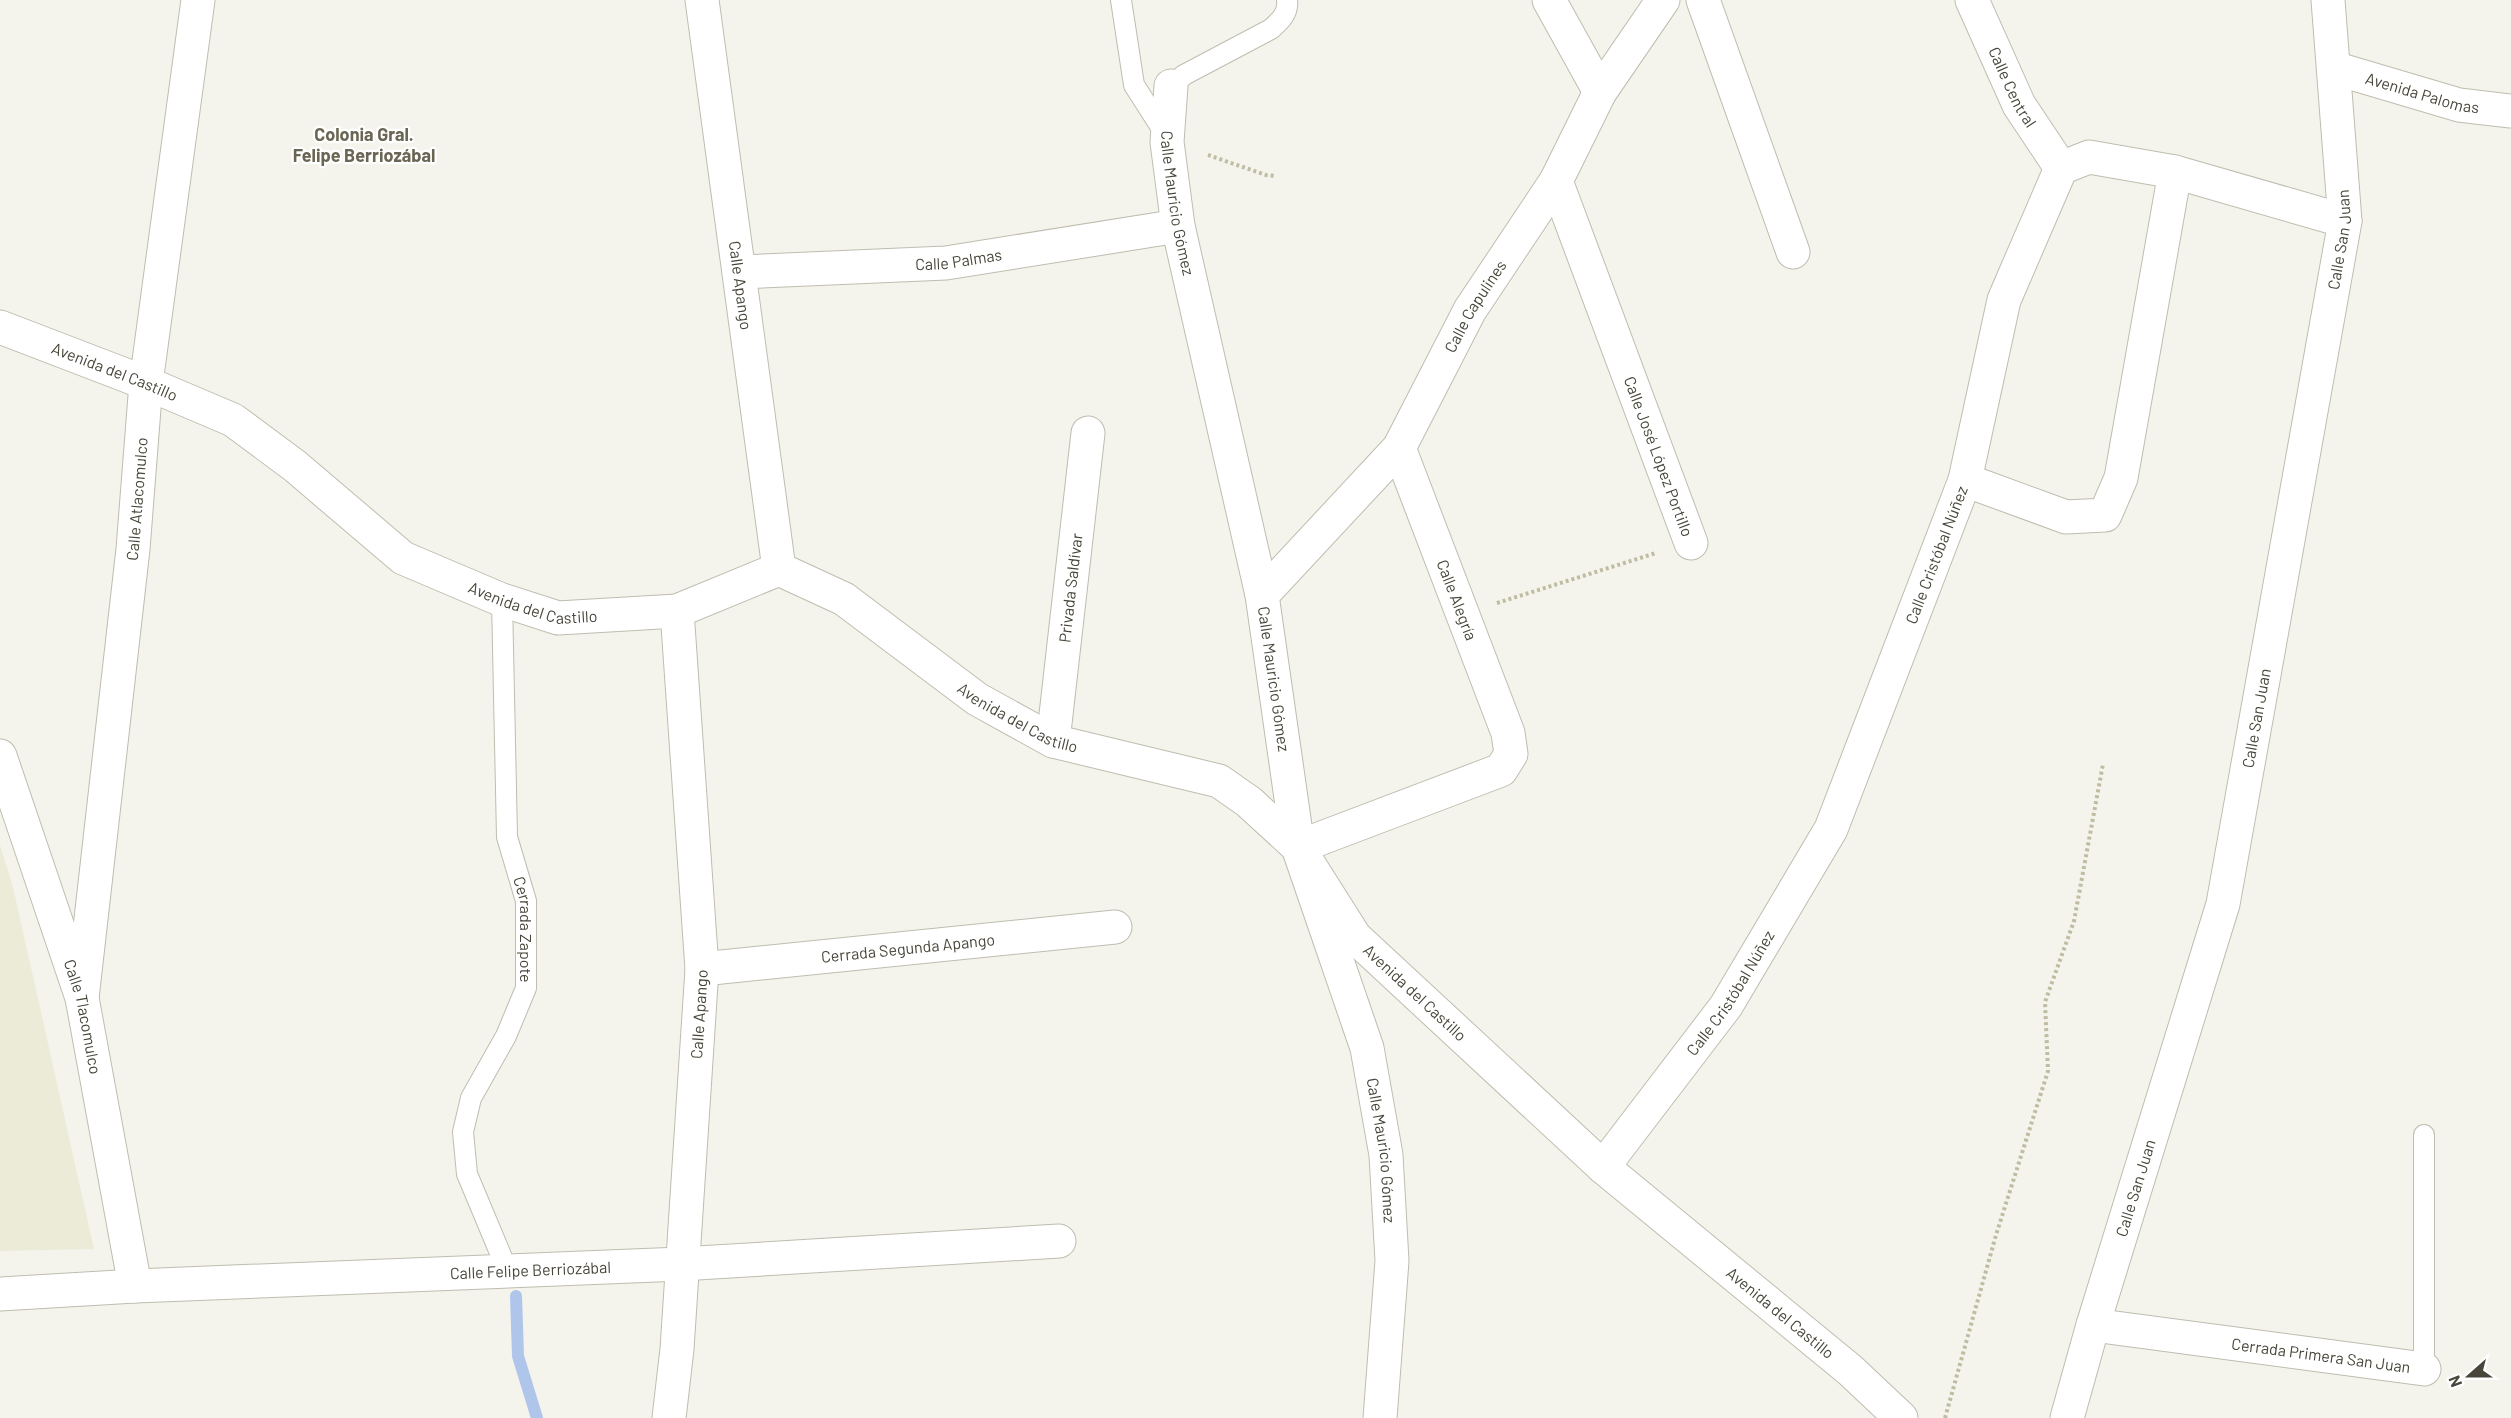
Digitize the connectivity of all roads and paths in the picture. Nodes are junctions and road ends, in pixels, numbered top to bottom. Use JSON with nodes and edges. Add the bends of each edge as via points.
{"nodes":[{"id":1,"x":198,"y":0,"type":"edge"},
{"id":2,"x":702,"y":0,"type":"edge"},
{"id":3,"x":1121,"y":0,"type":"edge"},
{"id":4,"x":1287,"y":0,"type":"edge"},
{"id":5,"x":1549,"y":0,"type":"edge"},
{"id":6,"x":1663,"y":0,"type":"edge"},
{"id":7,"x":1703,"y":0,"type":"edge"},
{"id":8,"x":1972,"y":0,"type":"edge"},
{"id":9,"x":2328,"y":0,"type":"edge"},
{"id":10,"x":2334,"y":69,"type":"junction"},
{"id":11,"x":1171,"y":86,"type":"joint"},
{"id":12,"x":1600,"y":92,"type":"junction"},
{"id":13,"x":2511,"y":111,"type":"edge"},
{"id":14,"x":1167,"y":139,"type":"junction"},
{"id":15,"x":2061,"y":168,"type":"junction"},
{"id":16,"x":2175,"y":172,"type":"junction"},
{"id":17,"x":1276,"y":176,"type":"dead end"},
{"id":18,"x":1556,"y":181,"type":"junction"},
{"id":19,"x":2345,"y":222,"type":"junction"},
{"id":20,"x":1178,"y":226,"type":"junction"},
{"id":21,"x":1793,"y":252,"type":"dead end"},
{"id":22,"x":739,"y":272,"type":"junction"},
{"id":23,"x":0,"y":327,"type":"edge"},
{"id":24,"x":146,"y":383,"type":"junction"},
{"id":25,"x":1088,"y":433,"type":"dead end"},
{"id":26,"x":1399,"y":448,"type":"junction"},
{"id":27,"x":1965,"y":480,"type":"junction"},
{"id":28,"x":1691,"y":543,"type":"joint"},
{"id":29,"x":780,"y":569,"type":"junction"},
{"id":30,"x":1262,"y":595,"type":"junction"},
{"id":31,"x":502,"y":600,"type":"junction"},
{"id":32,"x":677,"y":611,"type":"junction"},
{"id":33,"x":1462,"y":613,"type":"junction"},
{"id":34,"x":1053,"y":741,"type":"junction"},
{"id":35,"x":0,"y":756,"type":"edge"},
{"id":36,"x":2103,"y":764,"type":"dead end"},
{"id":37,"x":1298,"y":847,"type":"junction"},
{"id":38,"x":1115,"y":927,"type":"dead end"},
{"id":39,"x":702,"y":969,"type":"junction"},
{"id":40,"x":82,"y":998,"type":"junction"},
{"id":41,"x":2424,"y":1135,"type":"dead end"},
{"id":42,"x":1603,"y":1167,"type":"junction"},
{"id":43,"x":1059,"y":1242,"type":"dead end"},
{"id":44,"x":681,"y":1264,"type":"junction"},
{"id":45,"x":508,"y":1272,"type":"junction"},
{"id":46,"x":135,"y":1286,"type":"junction"},
{"id":47,"x":0,"y":1294,"type":"edge"},
{"id":48,"x":2093,"y":1325,"type":"junction"},
{"id":49,"x":2424,"y":1369,"type":"joint"},
{"id":50,"x":669,"y":1418,"type":"edge"},
{"id":51,"x":1380,"y":1418,"type":"edge"},
{"id":52,"x":1901,"y":1418,"type":"edge"},
{"id":53,"x":1945,"y":1418,"type":"edge"},
{"id":54,"x":2067,"y":1418,"type":"edge"}],
"edges":[{"from":1,"to":24,"type":"street","name":"Calle Atlacomulco"},
{"from":2,"to":22,"type":"street","name":"Calle Apango"},
{"from":3,"to":14,"type":"lane","via":[[1134,85]]},
{"from":4,"to":11,"type":"lane","name":"Calle Mauricio Gómez","via":[[1281,21],[1271,29],[1184,75]]},
{"from":5,"to":12,"type":"street"},
{"from":6,"to":12,"type":"street","name":"Calle Capulines"},
{"from":7,"to":21,"type":"street"},
{"from":8,"to":15,"type":"street","name":"Calle Central","via":[[2019,105]]},
{"from":9,"to":10,"type":"street","name":"Calle San Juan"},
{"from":10,"to":13,"type":"street","name":"Avenida Palomas","via":[[2459,105]]},
{"from":10,"to":19,"type":"street","name":"Calle San Juan"},
{"from":11,"to":14,"type":"street","name":"Calle Mauricio Gómez"},
{"from":12,"to":18,"type":"street","name":"Calle Capulines"},
{"from":14,"to":17,"type":"path"},
{"from":14,"to":20,"type":"street","name":"Calle Mauricio Gómez"},
{"from":15,"to":16,"type":"street","via":[[2089,157]]},
{"from":15,"to":27,"type":"street","name":"Calle Cristóbal Núñez","via":[[2004,300]]},
{"from":16,"to":19,"type":"street"},
{"from":16,"to":27,"type":"street","via":[[2121,478],[2105,515],[2066,517]]},
{"from":18,"to":26,"type":"street","name":"Calle Capulines","via":[[1470,310]]},
{"from":18,"to":28,"type":"street","name":"Calle José López Portillo"},
{"from":19,"to":48,"type":"street","name":"Calle San Juan","via":[[2223,904]]},
{"from":20,"to":22,"type":"street","name":"Calle Palmas","via":[[946,263]]},
{"from":20,"to":30,"type":"street","name":"Calle Mauricio Gómez"},
{"from":22,"to":29,"type":"street","name":"Calle Apango"},
{"from":23,"to":24,"type":"street","name":"Avenida del Castillo"},
{"from":24,"to":31,"type":"street","name":"Avenida del Castillo","via":[[233,420],[295,466],[403,558]]},
{"from":24,"to":40,"type":"street","name":"Calle Atlacomulco","via":[[133,549]]},
{"from":25,"to":34,"type":"street","name":"Privada Saldívar"},
{"from":26,"to":30,"type":"street","name":"Calle Capulines"},
{"from":26,"to":33,"type":"street","name":"Calle Alegría"},
{"from":27,"to":42,"type":"street","name":"Calle Cristóbal Núñez","via":[[1831,829],[1726,1006]]},
{"from":28,"to":33,"type":"path","name":"Calle José López Portillo"},
{"from":29,"to":32,"type":"street","name":"Avenida del Castillo"},
{"from":29,"to":34,"type":"street","name":"Avenida del Castillo","via":[[844,599],[977,699]]},
{"from":30,"to":37,"type":"street","name":"Calle Mauricio Gómez"},
{"from":31,"to":32,"type":"street","name":"Avenida del Castillo","via":[[558,618]]},
{"from":31,"to":45,"type":"lane","name":"Cerrada Zapote","via":[[507,837],[526,901],[526,988],[506,1036],[471,1098],[463,1132],[467,1174]]},
{"from":32,"to":39,"type":"street","name":"Calle Apango"},
{"from":33,"to":37,"type":"street","name":"Calle Alegría","via":[[1508,733],[1511,754],[1501,770]]},
{"from":34,"to":37,"type":"street","name":"Avenida del Castillo","via":[[1218,781],[1249,802]]},
{"from":35,"to":40,"type":"street","name":"Calle Tlacomulco"},
{"from":36,"to":53,"type":"path","via":[[2074,921],[2045,1002],[2048,1071],[1996,1235]]},
{"from":37,"to":42,"type":"street","name":"Avenida del Castillo","via":[[1355,937]]},
{"from":37,"to":51,"type":"street","name":"Calle Mauricio Gómez","via":[[1366,1048],[1386,1155],[1392,1261]]},
{"from":38,"to":39,"type":"street","name":"Cerrada Segunda Apango"},
{"from":39,"to":44,"type":"street","name":"Calle Apango"},
{"from":40,"to":46,"type":"street","name":"Calle Tlacomulco"},
{"from":41,"to":49,"type":"lane","name":"Cerrada Primera San Juan"},
{"from":42,"to":52,"type":"street","name":"Avenida del Castillo","via":[[1850,1370]]},
{"from":43,"to":44,"type":"street","name":"Calle Felipe Berriozábal"},
{"from":44,"to":45,"type":"street","name":"Calle Felipe Berriozábal"},
{"from":44,"to":50,"type":"street","name":"Calle Apango"},
{"from":45,"to":46,"type":"street","name":"Calle Felipe Berriozábal"},
{"from":46,"to":47,"type":"street","name":"Calle Felipe Berriozábal"},
{"from":48,"to":49,"type":"street","name":"Cerrada Primera San Juan"},
{"from":48,"to":54,"type":"street","name":"Calle San Juan"}]}
